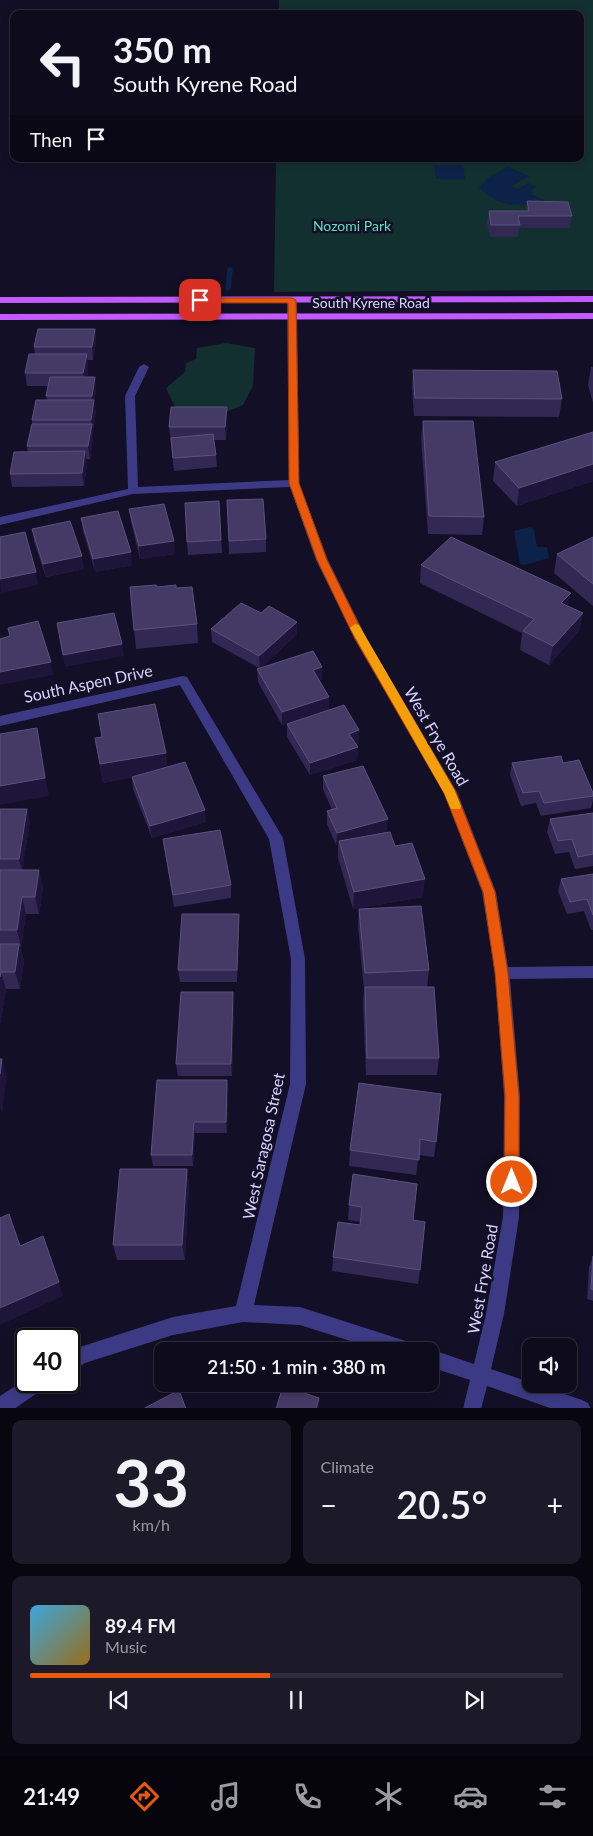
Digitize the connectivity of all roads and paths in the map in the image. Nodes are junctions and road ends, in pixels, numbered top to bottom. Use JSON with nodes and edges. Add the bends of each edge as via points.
{"nodes":[{"id":1,"x":593,"y":299,"type":"edge"},
{"id":2,"x":0,"y":300,"type":"edge"},
{"id":3,"x":292,"y":300,"type":"junction"},
{"id":4,"x":292,"y":316,"type":"junction"},
{"id":5,"x":593,"y":316,"type":"edge"},
{"id":6,"x":0,"y":317,"type":"edge"},
{"id":7,"x":144,"y":367,"type":"dead end"},
{"id":8,"x":294,"y":483,"type":"junction"},
{"id":9,"x":133,"y":491,"type":"junction"},
{"id":10,"x":0,"y":521,"type":"edge"},
{"id":11,"x":183,"y":680,"type":"joint"},
{"id":12,"x":0,"y":721,"type":"edge"},
{"id":13,"x":593,"y":972,"type":"edge"},
{"id":14,"x":502,"y":973,"type":"junction"},
{"id":15,"x":243,"y":1313,"type":"junction"},
{"id":16,"x":381,"y":1342,"type":"edge"},
{"id":17,"x":80,"y":1356,"type":"edge"},
{"id":18,"x":439,"y":1361,"type":"edge"},
{"id":19,"x":481,"y":1375,"type":"junction"},
{"id":20,"x":22,"y":1393,"type":"edge"},
{"id":21,"x":0,"y":1407,"type":"edge"},
{"id":22,"x":472,"y":1408,"type":"edge"},
{"id":23,"x":582,"y":1408,"type":"edge"}],
"edges":[{"from":1,"to":3,"type":"main road","name":"South Kyrene Road"},
{"from":2,"to":3,"type":"main road","name":"South Kyrene Road"},
{"from":3,"to":4,"type":"street","name":"West Frye Road"},
{"from":4,"to":5,"type":"main road","name":"South Kyrene Road"},
{"from":4,"to":6,"type":"main road","name":"South Kyrene Road"},
{"from":4,"to":8,"type":"street","name":"West Frye Road"},
{"from":7,"to":9,"type":"street","via":[[130,396]]},
{"from":8,"to":9,"type":"street"},
{"from":8,"to":14,"type":"street","name":"West Frye Road","via":[[322,560],[361,639],[450,792],[489,892]]},
{"from":9,"to":10,"type":"street"},
{"from":11,"to":12,"type":"street","name":"South Aspen Drive"},
{"from":11,"to":15,"type":"street","name":"West Saragosa Street","via":[[276,838],[298,959],[298,1084]]},
{"from":13,"to":14,"type":"street"},
{"from":14,"to":19,"type":"street","name":"West Frye Road","via":[[512,1096],[511,1217]]},
{"from":15,"to":16,"type":"street","via":[[300,1316]]},
{"from":15,"to":17,"type":"street","via":[[173,1326]]},
{"from":18,"to":19,"type":"street"},
{"from":19,"to":22,"type":"street","name":"West Frye Road"},
{"from":19,"to":23,"type":"street"},
{"from":20,"to":21,"type":"street"}]}
